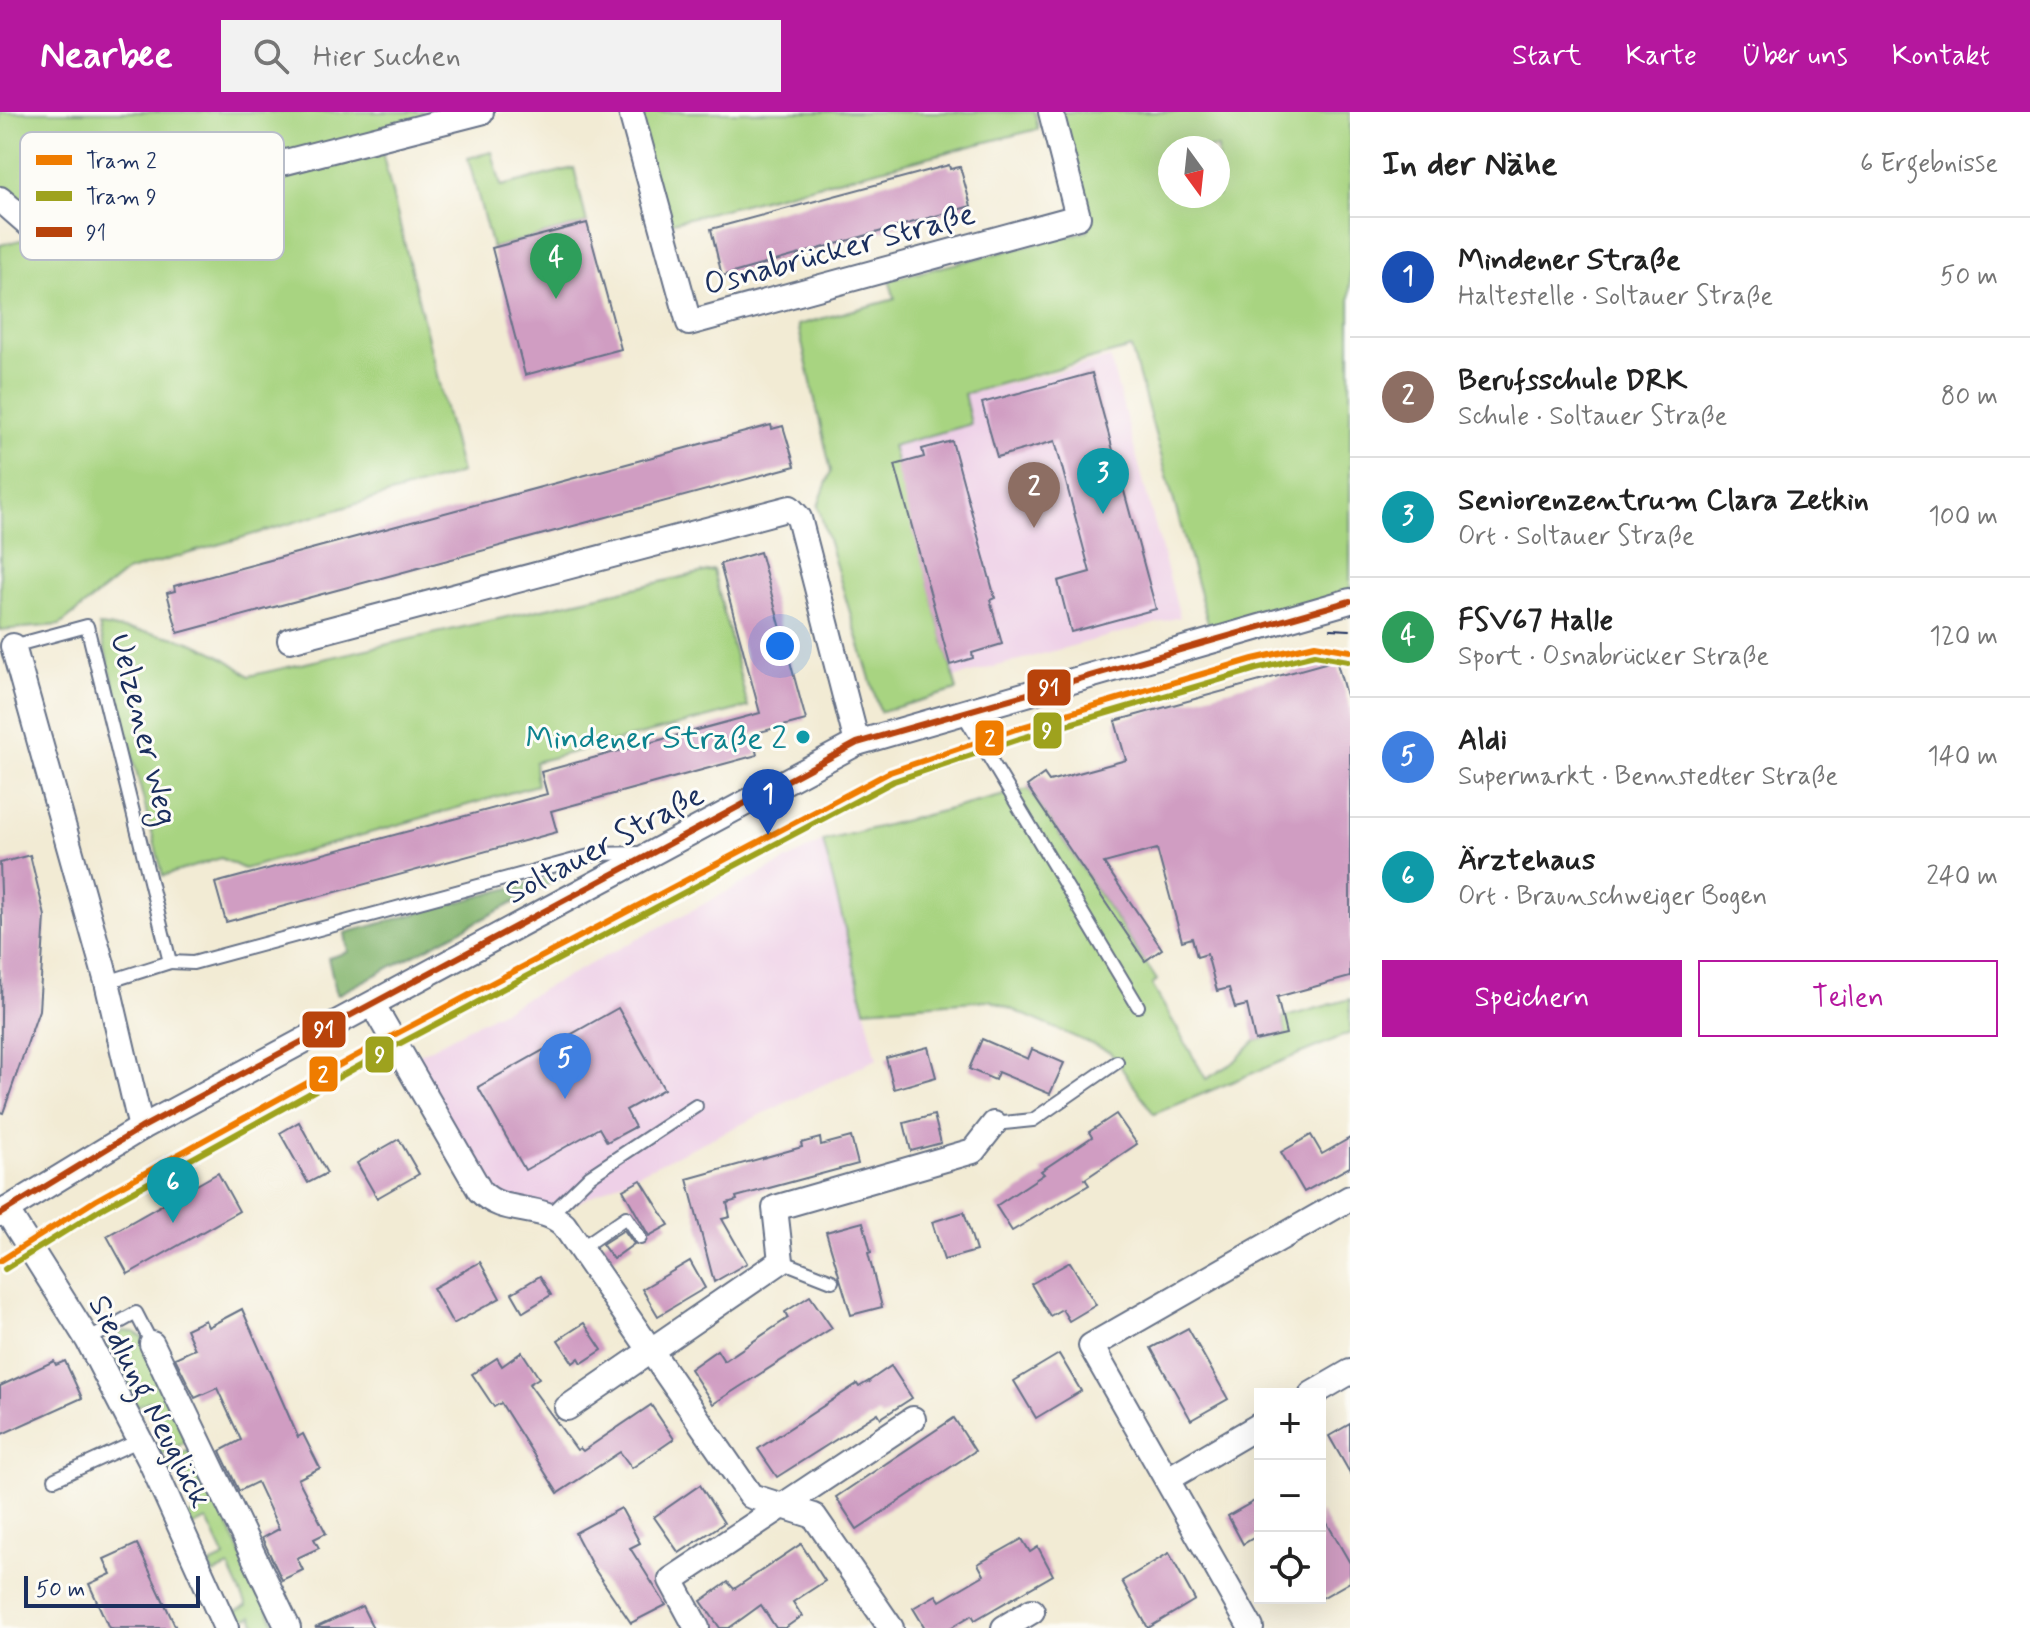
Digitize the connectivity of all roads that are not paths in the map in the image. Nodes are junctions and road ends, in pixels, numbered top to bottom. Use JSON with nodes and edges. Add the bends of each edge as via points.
{"nodes":[{"id":1,"x":481,"y":112,"type":"edge"},
{"id":2,"x":631,"y":112,"type":"edge"},
{"id":3,"x":1051,"y":112,"type":"edge"},
{"id":4,"x":284,"y":162,"type":"edge"},
{"id":5,"x":0,"y":199,"type":"edge"},
{"id":6,"x":20,"y":216,"type":"edge"},
{"id":7,"x":1350,"y":601,"type":"edge"},
{"id":8,"x":290,"y":640,"type":"dead end"},
{"id":9,"x":13,"y":646,"type":"joint"},
{"id":10,"x":962,"y":712,"type":"junction"},
{"id":11,"x":857,"y":743,"type":"junction"},
{"id":12,"x":651,"y":852,"type":"junction"},
{"id":13,"x":170,"y":962,"type":"junction"},
{"id":14,"x":107,"y":982,"type":"junction"},
{"id":15,"x":373,"y":1005,"type":"junction"},
{"id":16,"x":1138,"y":1006,"type":"dead end"},
{"id":17,"x":1117,"y":1062,"type":"dead end"},
{"id":18,"x":696,"y":1106,"type":"dead end"},
{"id":19,"x":994,"y":1124,"type":"joint"},
{"id":20,"x":141,"y":1128,"type":"junction"},
{"id":21,"x":1350,"y":1198,"type":"edge"},
{"id":22,"x":3,"y":1212,"type":"edge"},
{"id":23,"x":550,"y":1215,"type":"junction"},
{"id":24,"x":640,"y":1238,"type":"dead end"},
{"id":25,"x":581,"y":1248,"type":"junction"},
{"id":26,"x":781,"y":1261,"type":"junction"},
{"id":27,"x":832,"y":1281,"type":"dead end"},
{"id":28,"x":88,"y":1340,"type":"junction"},
{"id":29,"x":152,"y":1344,"type":"joint"},
{"id":30,"x":649,"y":1350,"type":"junction"},
{"id":31,"x":1350,"y":1372,"type":"edge"},
{"id":32,"x":1322,"y":1388,"type":"edge"},
{"id":33,"x":567,"y":1408,"type":"dead end"},
{"id":34,"x":913,"y":1419,"type":"dead end"},
{"id":35,"x":1254,"y":1429,"type":"edge"},
{"id":36,"x":140,"y":1440,"type":"junction"},
{"id":37,"x":55,"y":1479,"type":"dead end"},
{"id":38,"x":1168,"y":1479,"type":"junction"},
{"id":39,"x":783,"y":1505,"type":"junction"},
{"id":40,"x":1032,"y":1611,"type":"dead end"},
{"id":41,"x":226,"y":1628,"type":"edge"},
{"id":42,"x":288,"y":1628,"type":"edge"},
{"id":43,"x":697,"y":1628,"type":"edge"},
{"id":44,"x":891,"y":1628,"type":"edge"},
{"id":45,"x":1004,"y":1628,"type":"edge"},
{"id":46,"x":1251,"y":1628,"type":"edge"}],
"edges":[{"from":1,"to":4,"type":"street"},
{"from":2,"to":3,"type":"street","name":"Osnabrücker Straße","via":[[689,323],[1078,217]]},
{"from":5,"to":6,"type":"street"},
{"from":7,"to":10,"type":"street","name":"Soltauer Straße"},
{"from":8,"to":11,"type":"street","via":[[790,508],[799,518]]},
{"from":9,"to":13,"type":"lane","name":"Uelzener Weg","via":[[87,626]]},
{"from":9,"to":14,"type":"street","name":"Uelzener Weg"},
{"from":10,"to":11,"type":"street","name":"Soltauer Straße"},
{"from":10,"to":16,"type":"lane"},
{"from":11,"to":12,"type":"street","name":"Soltauer Straße"},
{"from":12,"to":13,"type":"lane","via":[[597,854],[193,963]]},
{"from":12,"to":15,"type":"street","name":"Soltauer Straße"},
{"from":13,"to":14,"type":"lane"},
{"from":14,"to":20,"type":"street","name":"Uelzener Weg"},
{"from":15,"to":20,"type":"street","name":"Soltauer Straße"},
{"from":15,"to":23,"type":"street","via":[[480,1191],[496,1203]]},
{"from":17,"to":19,"type":"lane","via":[[1033,1120]]},
{"from":18,"to":23,"type":"lane","via":[[590,1176]]},
{"from":19,"to":26,"type":"street","via":[[973,1151],[775,1208]]},
{"from":20,"to":22,"type":"street","name":"Soltauer Straße"},
{"from":21,"to":38,"type":"street","via":[[1091,1346]]},
{"from":22,"to":28,"type":"street","name":"Siedlung Neuglück"},
{"from":23,"to":25,"type":"street"},
{"from":24,"to":25,"type":"lane","via":[[626,1217]]},
{"from":25,"to":30,"type":"street"},
{"from":26,"to":27,"type":"lane"},
{"from":26,"to":30,"type":"street"},
{"from":28,"to":29,"type":"lane","via":[[136,1313]]},
{"from":28,"to":36,"type":"street","name":"Siedlung Neuglück"},
{"from":29,"to":42,"type":"street","name":"Siedlung Neuglück"},
{"from":30,"to":33,"type":"street"},
{"from":30,"to":39,"type":"street","via":[[751,1496]]},
{"from":31,"to":32,"type":"street"},
{"from":34,"to":39,"type":"street"},
{"from":35,"to":38,"type":"street"},
{"from":36,"to":37,"type":"lane"},
{"from":36,"to":41,"type":"street","name":"Siedlung Neuglück"},
{"from":38,"to":46,"type":"street"},
{"from":39,"to":43,"type":"street","via":[[671,1580]]},
{"from":39,"to":44,"type":"street","via":[[814,1516]]},
{"from":40,"to":45,"type":"street"}]}
